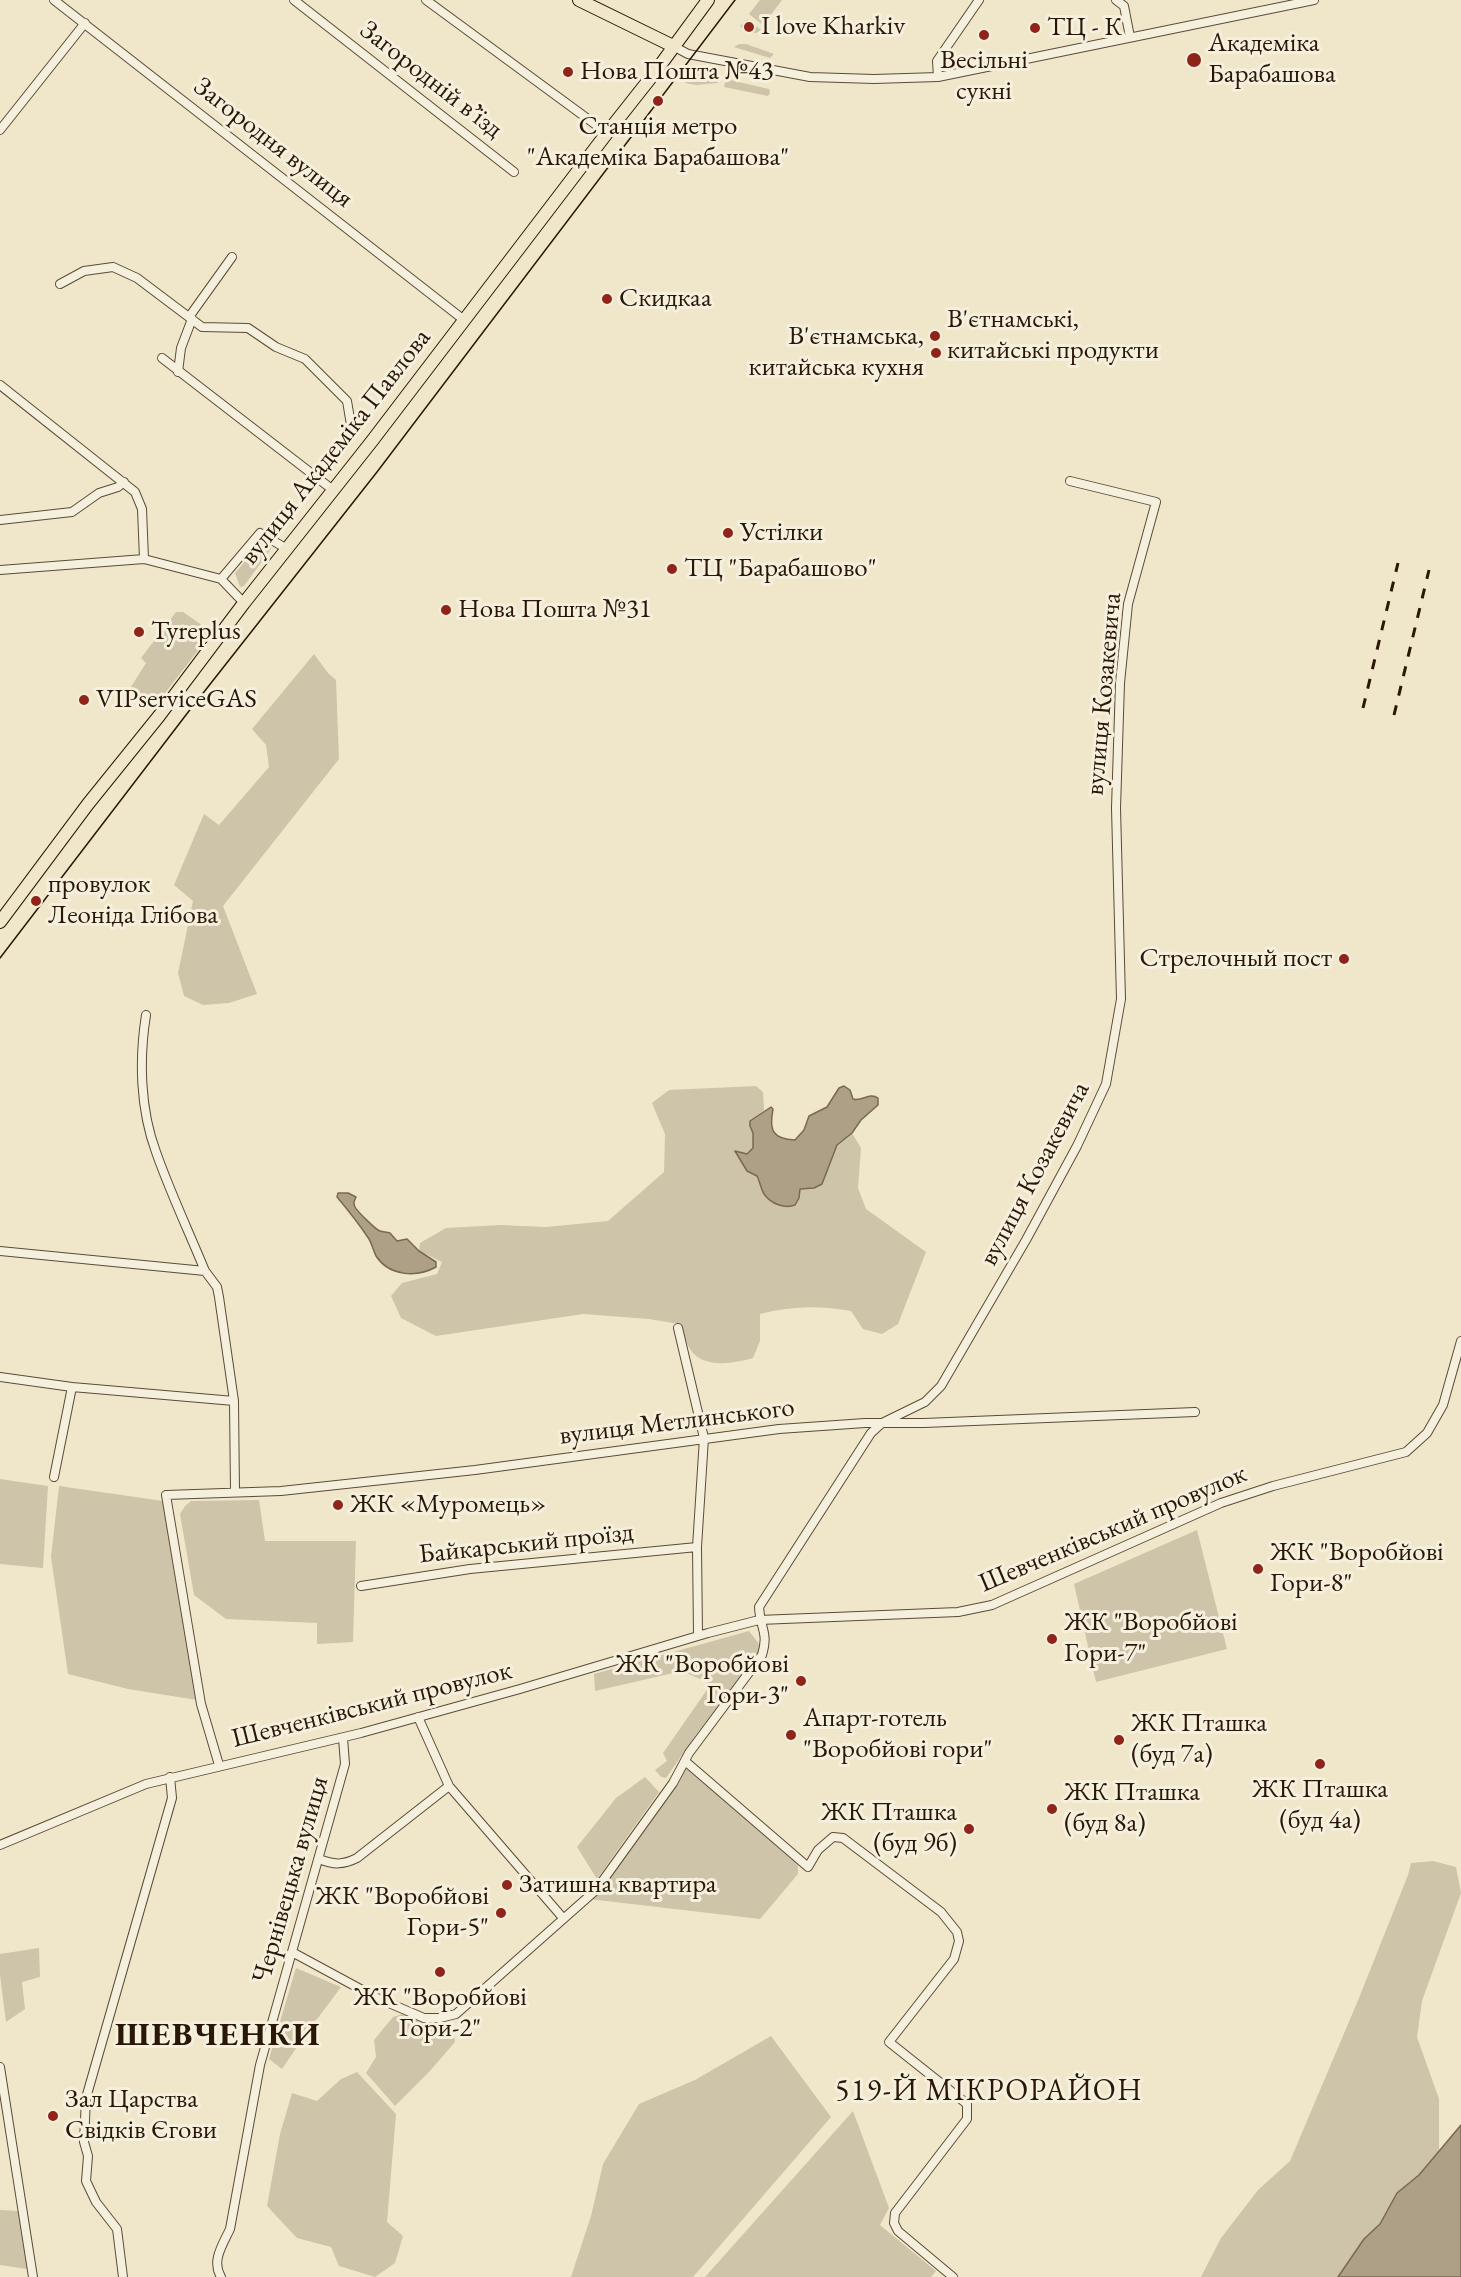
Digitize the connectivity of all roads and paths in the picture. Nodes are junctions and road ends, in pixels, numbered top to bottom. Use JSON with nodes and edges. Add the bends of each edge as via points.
{"nodes":[{"id":1,"x":54,"y":0,"type":"edge"},
{"id":2,"x":294,"y":0,"type":"edge"},
{"id":3,"x":426,"y":0,"type":"edge"},
{"id":4,"x":579,"y":0,"type":"edge"},
{"id":5,"x":708,"y":0,"type":"edge"},
{"id":6,"x":979,"y":0,"type":"edge"},
{"id":7,"x":1116,"y":0,"type":"edge"},
{"id":8,"x":1314,"y":0,"type":"edge"},
{"id":9,"x":85,"y":23,"type":"junction"},
{"id":10,"x":1130,"y":37,"type":"junction"},
{"id":11,"x":674,"y":46,"type":"junction"},
{"id":12,"x":938,"y":76,"type":"junction"},
{"id":13,"x":0,"y":130,"type":"edge"},
{"id":14,"x":607,"y":133,"type":"junction"},
{"id":15,"x":514,"y":172,"type":"dead end"},
{"id":16,"x":232,"y":257,"type":"dead end"},
{"id":17,"x":60,"y":284,"type":"dead end"},
{"id":18,"x":191,"y":318,"type":"junction"},
{"id":19,"x":464,"y":320,"type":"junction"},
{"id":20,"x":162,"y":358,"type":"dead end"},
{"id":21,"x":178,"y":372,"type":"junction"},
{"id":22,"x":0,"y":385,"type":"edge"},
{"id":23,"x":352,"y":431,"type":"dead end"},
{"id":24,"x":1070,"y":481,"type":"dead end"},
{"id":25,"x":124,"y":482,"type":"junction"},
{"id":26,"x":333,"y":490,"type":"junction"},
{"id":27,"x":0,"y":520,"type":"edge"},
{"id":28,"x":287,"y":549,"type":"junction"},
{"id":29,"x":144,"y":560,"type":"junction"},
{"id":30,"x":0,"y":570,"type":"edge"},
{"id":31,"x":221,"y":579,"type":"junction"},
{"id":32,"x":243,"y":603,"type":"junction"},
{"id":33,"x":0,"y":922,"type":"edge"},
{"id":34,"x":146,"y":1015,"type":"dead end"},
{"id":35,"x":0,"y":1251,"type":"edge"},
{"id":36,"x":205,"y":1271,"type":"junction"},
{"id":37,"x":678,"y":1328,"type":"dead end"},
{"id":38,"x":1461,"y":1341,"type":"edge"},
{"id":39,"x":0,"y":1377,"type":"edge"},
{"id":40,"x":72,"y":1387,"type":"junction"},
{"id":41,"x":234,"y":1401,"type":"junction"},
{"id":42,"x":1195,"y":1412,"type":"dead end"},
{"id":43,"x":882,"y":1424,"type":"junction"},
{"id":44,"x":704,"y":1438,"type":"junction"},
{"id":45,"x":54,"y":1477,"type":"dead end"},
{"id":46,"x":235,"y":1492,"type":"junction"},
{"id":47,"x":697,"y":1547,"type":"junction"},
{"id":48,"x":361,"y":1586,"type":"dead end"},
{"id":49,"x":759,"y":1620,"type":"junction"},
{"id":50,"x":698,"y":1635,"type":"junction"},
{"id":51,"x":418,"y":1717,"type":"junction"},
{"id":52,"x":343,"y":1737,"type":"junction"},
{"id":53,"x":687,"y":1757,"type":"junction"},
{"id":54,"x":219,"y":1765,"type":"junction"},
{"id":55,"x":170,"y":1777,"type":"junction"},
{"id":56,"x":449,"y":1786,"type":"junction"},
{"id":57,"x":0,"y":1845,"type":"edge"},
{"id":58,"x":319,"y":1859,"type":"junction"},
{"id":59,"x":563,"y":1918,"type":"junction"},
{"id":60,"x":292,"y":1952,"type":"junction"},
{"id":61,"x":0,"y":2067,"type":"edge"},
{"id":62,"x":33,"y":2277,"type":"edge"},
{"id":63,"x":123,"y":2277,"type":"edge"},
{"id":64,"x":221,"y":2277,"type":"edge"},
{"id":65,"x":953,"y":2277,"type":"edge"}],
"edges":[{"from":1,"to":9,"type":"street","name":"Загородня вулиця"},
{"from":2,"to":15,"type":"street","name":"Загородній вʼїзд"},
{"from":3,"to":14,"type":"street"},
{"from":4,"to":11,"type":"main road"},
{"from":5,"to":11,"type":"main road","name":"вулиця Академіка Павлова"},
{"from":6,"to":12,"type":"street","via":[[937,61]]},
{"from":7,"to":10,"type":"street","via":[[1124,6]]},
{"from":8,"to":10,"type":"street"},
{"from":9,"to":13,"type":"street"},
{"from":9,"to":19,"type":"street","name":"Загородня вулиця"},
{"from":10,"to":12,"type":"street"},
{"from":11,"to":12,"type":"street","via":[[688,54],[802,76]]},
{"from":11,"to":14,"type":"main road","name":"вулиця Академіка Павлова"},
{"from":14,"to":19,"type":"main road","name":"вулиця Академіка Павлова"},
{"from":16,"to":18,"type":"street"},
{"from":17,"to":18,"type":"street","via":[[84,272],[113,267],[137,278]]},
{"from":18,"to":21,"type":"street"},
{"from":18,"to":23,"type":"street","via":[[202,327],[248,328],[276,347],[305,359],[347,401]]},
{"from":19,"to":26,"type":"main road","name":"вулиця Академіка Павлова"},
{"from":20,"to":21,"type":"street"},
{"from":21,"to":26,"type":"street"},
{"from":22,"to":25,"type":"street"},
{"from":24,"to":43,"type":"street","name":"вулиця Козакевича","via":[[1156,502],[1128,604],[1120,683],[1116,808],[1121,999],[1111,1065],[1103,1095],[1077,1146],[941,1386],[925,1402]]},
{"from":25,"to":27,"type":"street","via":[[72,512]]},
{"from":25,"to":29,"type":"street","via":[[140,501]]},
{"from":26,"to":28,"type":"main road","name":"вулиця Академіка Павлова"},
{"from":28,"to":31,"type":"street","via":[[260,533]]},
{"from":28,"to":32,"type":"main road","name":"вулиця Академіка Павлова"},
{"from":29,"to":30,"type":"street"},
{"from":29,"to":31,"type":"street"},
{"from":31,"to":32,"type":"street"},
{"from":32,"to":33,"type":"main road","name":"вулиця Академіка Павлова"},
{"from":34,"to":36,"type":"street","via":[[142,1082],[147,1117],[155,1150]]},
{"from":35,"to":36,"type":"street"},
{"from":36,"to":41,"type":"street","via":[[217,1287]]},
{"from":37,"to":44,"type":"street"},
{"from":38,"to":49,"type":"street","name":"Шевченківський провулок","via":[[1443,1406],[1427,1433],[1406,1452],[1239,1496],[986,1606],[958,1612]]},
{"from":39,"to":40,"type":"street"},
{"from":40,"to":41,"type":"street"},
{"from":40,"to":45,"type":"street"},
{"from":41,"to":46,"type":"street"},
{"from":42,"to":43,"type":"street","name":"вулиця Метлинського"},
{"from":43,"to":44,"type":"street","name":"вулиця Метлинського","via":[[779,1429]]},
{"from":43,"to":49,"type":"street","name":"вулиця Козакевича","via":[[871,1433],[759,1607]]},
{"from":44,"to":46,"type":"street","name":"вулиця Метлинського","via":[[475,1470],[281,1491]]},
{"from":44,"to":47,"type":"street"},
{"from":46,"to":54,"type":"street","name":"вулиця Метлинського","via":[[166,1495],[201,1704]]},
{"from":47,"to":48,"type":"street","name":"Байкарський проїзд","via":[[470,1569]]},
{"from":47,"to":50,"type":"street"},
{"from":49,"to":50,"type":"street","name":"Шевченківський провулок"},
{"from":49,"to":53,"type":"street","via":[[766,1639],[762,1655]]},
{"from":50,"to":51,"type":"street","name":"Шевченківський провулок"},
{"from":51,"to":52,"type":"street","name":"Шевченківський провулок"},
{"from":51,"to":56,"type":"street"},
{"from":52,"to":54,"type":"street","name":"Шевченківський провулок"},
{"from":52,"to":58,"type":"street","name":"Чернівецька вулиця","via":[[345,1764]]},
{"from":53,"to":59,"type":"street","via":[[673,1783],[596,1890]]},
{"from":53,"to":65,"type":"street","via":[[808,1867],[825,1843],[833,1837],[843,1838],[941,1912],[957,1932],[954,1959],[889,2042],[968,2109],[966,2119],[894,2218],[898,2231]]},
{"from":54,"to":55,"type":"street","name":"Шевченківський провулок"},
{"from":55,"to":57,"type":"street","name":"Шевченківський провулок"},
{"from":55,"to":63,"type":"street","via":[[172,1798],[86,2098],[86,2181],[117,2229]]},
{"from":56,"to":58,"type":"street","via":[[357,1858],[344,1864]]},
{"from":56,"to":59,"type":"street"},
{"from":58,"to":60,"type":"street","name":"Чернівецька вулиця"},
{"from":59,"to":60,"type":"street","via":[[456,2014],[440,2018],[424,2018],[377,1998]]},
{"from":60,"to":64,"type":"street","name":"Чернівецька вулиця","via":[[260,2065],[230,2229],[218,2254]]},
{"from":61,"to":62,"type":"street"}]}
